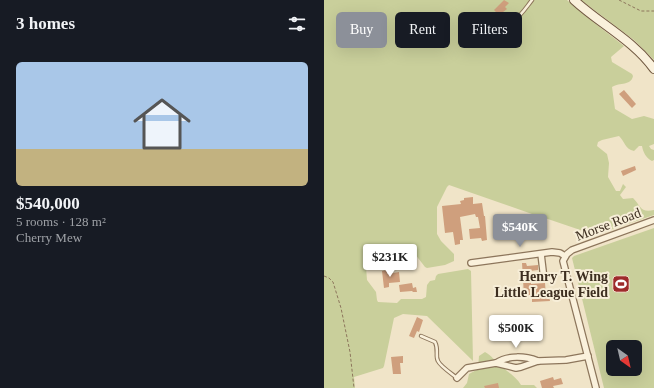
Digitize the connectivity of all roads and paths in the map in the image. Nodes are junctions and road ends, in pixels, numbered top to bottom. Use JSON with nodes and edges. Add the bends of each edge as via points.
{"nodes":[{"id":1,"x":532,"y":0,"type":"edge"},
{"id":2,"x":574,"y":0,"type":"edge"},
{"id":3,"x":619,"y":0,"type":"edge"},
{"id":4,"x":654,"y":11,"type":"edge"},
{"id":5,"x":522,"y":12,"type":"edge"},
{"id":6,"x":654,"y":69,"type":"edge"},
{"id":7,"x":654,"y":220,"type":"edge"},
{"id":8,"x":541,"y":254,"type":"junction"},
{"id":9,"x":565,"y":256,"type":"junction"},
{"id":10,"x":471,"y":263,"type":"dead end"},
{"id":11,"x":324,"y":276,"type":"edge"},
{"id":12,"x":544,"y":279,"type":"dead end"},
{"id":13,"x":420,"y":336,"type":"dead end"},
{"id":14,"x":588,"y":356,"type":"junction"},
{"id":15,"x":538,"y":361,"type":"junction"},
{"id":16,"x":496,"y":363,"type":"junction"},
{"id":17,"x":457,"y":378,"type":"joint"},
{"id":18,"x":354,"y":388,"type":"edge"},
{"id":19,"x":596,"y":388,"type":"edge"}],
"edges":[{"from":1,"to":5,"type":"lane"},
{"from":2,"to":6,"type":"main road","via":[[626,40]]},
{"from":3,"to":4,"type":"path","via":[[641,11]]},
{"from":7,"to":9,"type":"street","name":"Morse Road","via":[[572,250]]},
{"from":8,"to":9,"type":"street","via":[[557,252]]},
{"from":8,"to":10,"type":"street"},
{"from":8,"to":12,"type":"street"},
{"from":9,"to":14,"type":"street","name":"Morse Road","via":[[564,263]]},
{"from":11,"to":18,"type":"path","via":[[333,282],[341,308]]},
{"from":13,"to":17,"type":"lane","via":[[436,342],[438,362]]},
{"from":14,"to":15,"type":"street"},
{"from":14,"to":19,"type":"street","name":"Morse Road"},
{"from":15,"to":16,"type":"street","via":[[527,358],[504,358]]},
{"from":15,"to":16,"type":"street","via":[[521,368]]},
{"from":16,"to":17,"type":"street","via":[[467,368]]}]}
